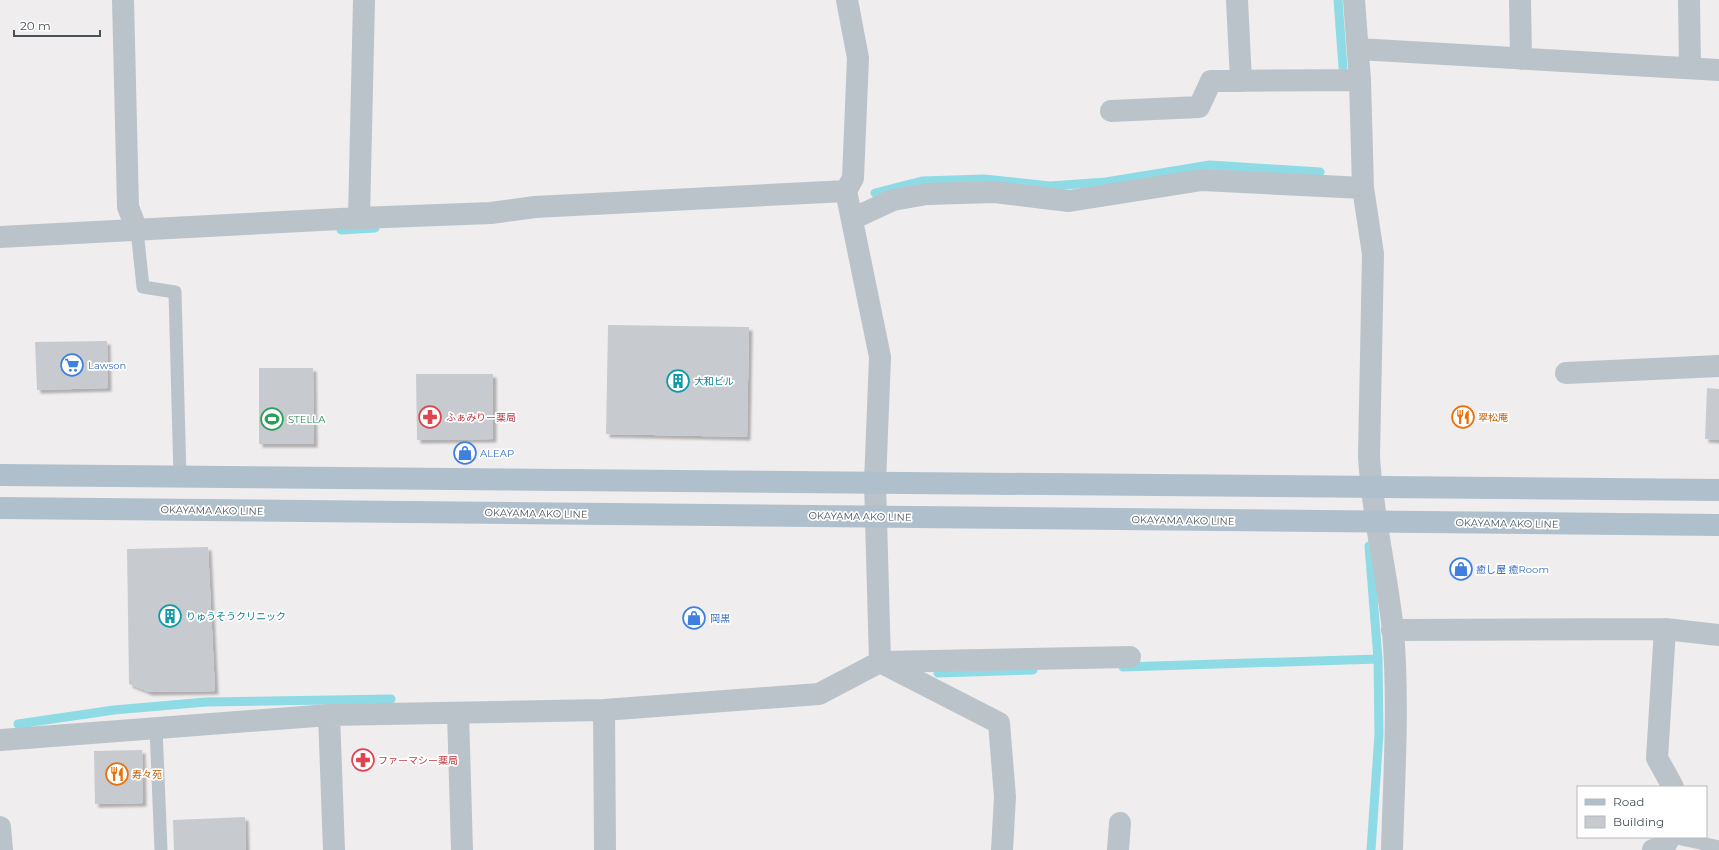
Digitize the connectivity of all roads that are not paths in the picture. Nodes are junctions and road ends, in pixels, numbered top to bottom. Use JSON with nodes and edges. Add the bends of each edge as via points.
{"nodes":[{"id":1,"x":123,"y":0,"type":"edge"},
{"id":2,"x":364,"y":0,"type":"edge"},
{"id":3,"x":847,"y":0,"type":"edge"},
{"id":4,"x":1237,"y":0,"type":"edge"},
{"id":5,"x":1354,"y":0,"type":"edge"},
{"id":6,"x":1520,"y":0,"type":"edge"},
{"id":7,"x":1689,"y":0,"type":"edge"},
{"id":8,"x":1358,"y":49,"type":"junction"},
{"id":9,"x":1521,"y":59,"type":"junction"},
{"id":10,"x":1690,"y":68,"type":"junction"},
{"id":11,"x":1719,"y":70,"type":"edge"},
{"id":12,"x":1360,"y":80,"type":"junction"},
{"id":13,"x":1241,"y":81,"type":"junction"},
{"id":14,"x":1111,"y":111,"type":"dead end"},
{"id":15,"x":1362,"y":188,"type":"junction"},
{"id":16,"x":846,"y":191,"type":"junction"},
{"id":17,"x":359,"y":218,"type":"junction"},
{"id":18,"x":852,"y":219,"type":"junction"},
{"id":19,"x":137,"y":230,"type":"junction"},
{"id":20,"x":0,"y":237,"type":"edge"},
{"id":21,"x":1719,"y":366,"type":"edge"},
{"id":22,"x":1566,"y":373,"type":"dead end"},
{"id":23,"x":0,"y":475,"type":"edge"},
{"id":24,"x":180,"y":477,"type":"junction"},
{"id":25,"x":875,"y":483,"type":"junction"},
{"id":26,"x":1370,"y":486,"type":"junction"},
{"id":27,"x":1719,"y":490,"type":"edge"},
{"id":28,"x":0,"y":508,"type":"edge"},
{"id":29,"x":876,"y":516,"type":"junction"},
{"id":30,"x":1376,"y":522,"type":"junction"},
{"id":31,"x":1719,"y":526,"type":"edge"},
{"id":32,"x":1665,"y":629,"type":"junction"},
{"id":33,"x":1392,"y":630,"type":"junction"},
{"id":34,"x":1719,"y":635,"type":"edge"},
{"id":35,"x":1130,"y":657,"type":"dead end"},
{"id":36,"x":880,"y":662,"type":"junction"},
{"id":37,"x":604,"y":710,"type":"junction"},
{"id":38,"x":458,"y":713,"type":"junction"},
{"id":39,"x":329,"y":715,"type":"junction"},
{"id":40,"x":156,"y":728,"type":"junction"},
{"id":41,"x":0,"y":740,"type":"edge"},
{"id":42,"x":1673,"y":786,"type":"edge"},
{"id":43,"x":1120,"y":823,"type":"dead end"},
{"id":44,"x":0,"y":827,"type":"edge"},
{"id":45,"x":1670,"y":838,"type":"edge"},
{"id":46,"x":1676,"y":838,"type":"edge"},
{"id":47,"x":1719,"y":847,"type":"edge"},
{"id":48,"x":2,"y":850,"type":"edge"},
{"id":49,"x":161,"y":850,"type":"edge"},
{"id":50,"x":334,"y":850,"type":"edge"},
{"id":51,"x":462,"y":850,"type":"edge"},
{"id":52,"x":605,"y":850,"type":"edge"},
{"id":53,"x":1002,"y":850,"type":"edge"},
{"id":54,"x":1118,"y":850,"type":"edge"},
{"id":55,"x":1392,"y":850,"type":"edge"},
{"id":56,"x":1653,"y":850,"type":"edge"}],
"edges":[{"from":1,"to":19,"type":"street","via":[[128,207]]},
{"from":2,"to":17,"type":"street"},
{"from":3,"to":16,"type":"street","via":[[858,58],[853,178]]},
{"from":4,"to":13,"type":"street"},
{"from":5,"to":8,"type":"street"},
{"from":6,"to":9,"type":"street"},
{"from":7,"to":10,"type":"street"},
{"from":8,"to":9,"type":"street"},
{"from":8,"to":12,"type":"street"},
{"from":9,"to":10,"type":"street"},
{"from":10,"to":11,"type":"street"},
{"from":12,"to":13,"type":"street"},
{"from":12,"to":15,"type":"street"},
{"from":13,"to":14,"type":"street","via":[[1211,82],[1199,107]]},
{"from":15,"to":18,"type":"street","via":[[1202,180],[1069,201],[995,192],[927,194],[893,200]]},
{"from":15,"to":26,"type":"street","via":[[1373,254]]},
{"from":16,"to":17,"type":"street","via":[[535,207],[491,213]]},
{"from":16,"to":18,"type":"street"},
{"from":17,"to":19,"type":"street"},
{"from":18,"to":25,"type":"street","via":[[880,357]]},
{"from":19,"to":20,"type":"street"},
{"from":19,"to":24,"type":"lane","via":[[143,287],[176,292]]},
{"from":21,"to":22,"type":"street"},
{"from":23,"to":24,"type":"main road"},
{"from":24,"to":25,"type":"main road"},
{"from":25,"to":26,"type":"main road"},
{"from":25,"to":29,"type":"street"},
{"from":26,"to":27,"type":"main road"},
{"from":26,"to":30,"type":"street"},
{"from":28,"to":29,"type":"main road","name":"OKAYAMA AKO LINE"},
{"from":29,"to":30,"type":"main road","name":"OKAYAMA AKO LINE"},
{"from":29,"to":36,"type":"street"},
{"from":30,"to":31,"type":"main road","name":"OKAYAMA AKO LINE"},
{"from":30,"to":33,"type":"street"},
{"from":32,"to":33,"type":"street"},
{"from":32,"to":34,"type":"street"},
{"from":32,"to":42,"type":"street","via":[[1656,758]]},
{"from":33,"to":55,"type":"street","via":[[1396,698]]},
{"from":35,"to":36,"type":"street"},
{"from":36,"to":37,"type":"street","via":[[819,694]]},
{"from":36,"to":53,"type":"street","via":[[999,723],[1005,797]]},
{"from":37,"to":38,"type":"street"},
{"from":37,"to":52,"type":"street"},
{"from":38,"to":39,"type":"street"},
{"from":38,"to":51,"type":"street"},
{"from":39,"to":40,"type":"street"},
{"from":39,"to":50,"type":"street"},
{"from":40,"to":41,"type":"street"},
{"from":40,"to":49,"type":"lane"},
{"from":43,"to":54,"type":"street"},
{"from":44,"to":48,"type":"street"},
{"from":45,"to":56,"type":"street","via":[[1665,846]]},
{"from":46,"to":47,"type":"lane"}]}
